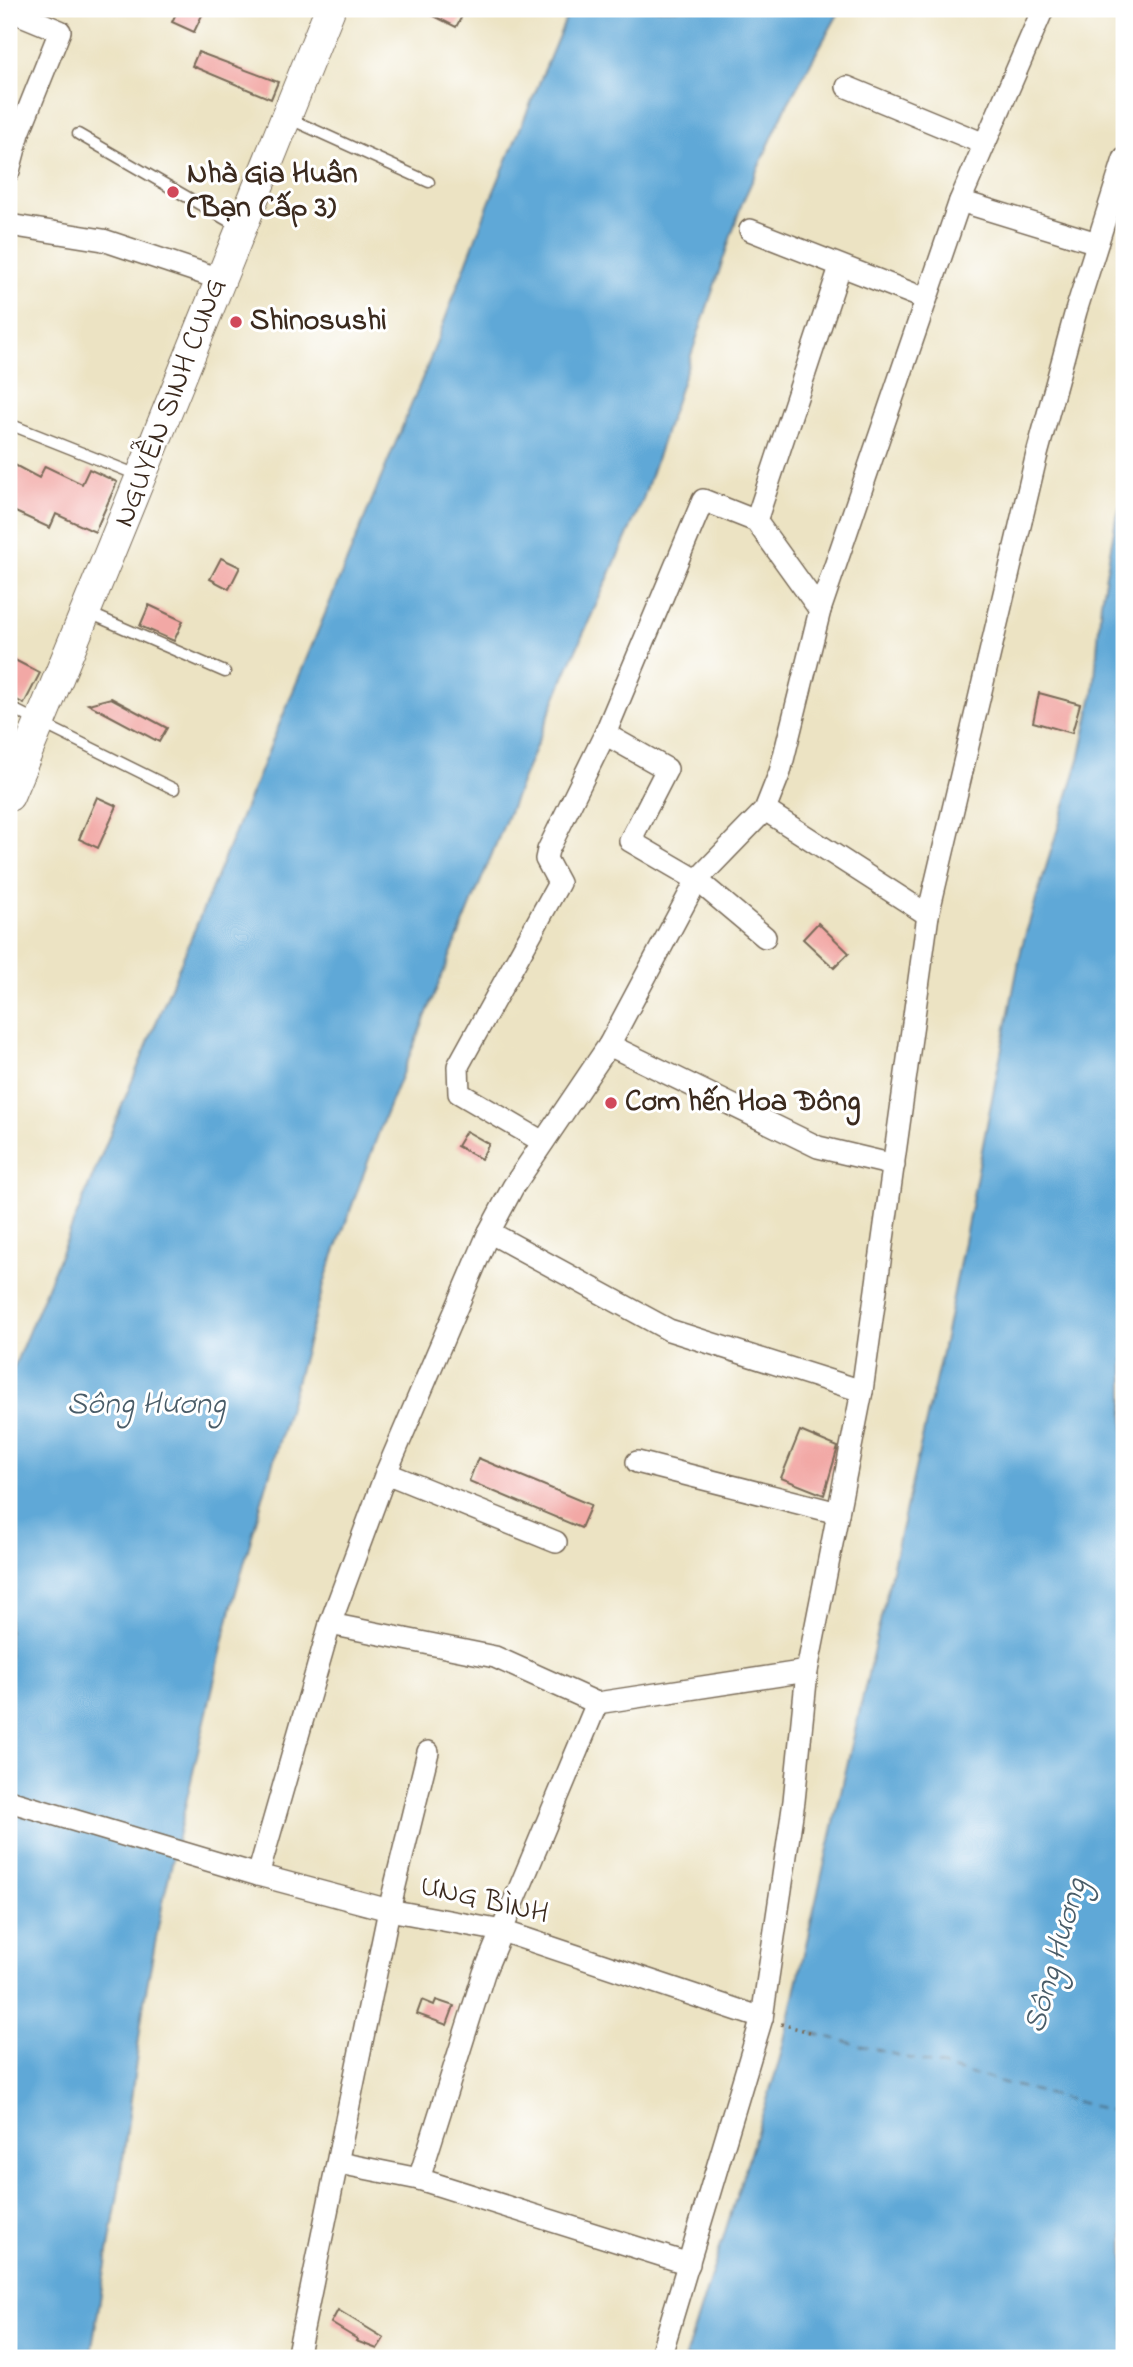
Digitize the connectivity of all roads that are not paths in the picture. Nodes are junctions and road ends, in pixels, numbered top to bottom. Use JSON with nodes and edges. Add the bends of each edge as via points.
{"nodes":[{"id":1,"x":330,"y":9,"type":"edge"},
{"id":2,"x":1043,"y":9,"type":"edge"},
{"id":3,"x":9,"y":10,"type":"edge"},
{"id":4,"x":847,"y":86,"type":"dead end"},
{"id":5,"x":286,"y":117,"type":"junction"},
{"id":6,"x":78,"y":134,"type":"dead end"},
{"id":7,"x":982,"y":143,"type":"junction"},
{"id":8,"x":1124,"y":159,"type":"edge"},
{"id":9,"x":9,"y":171,"type":"edge"},
{"id":10,"x":429,"y":182,"type":"dead end"},
{"id":11,"x":960,"y":201,"type":"junction"},
{"id":12,"x":9,"y":225,"type":"edge"},
{"id":13,"x":239,"y":227,"type":"junction"},
{"id":14,"x":750,"y":230,"type":"dead end"},
{"id":15,"x":1097,"y":243,"type":"junction"},
{"id":16,"x":840,"y":267,"type":"junction"},
{"id":17,"x":220,"y":279,"type":"junction"},
{"id":18,"x":926,"y":299,"type":"junction"},
{"id":19,"x":9,"y":424,"type":"edge"},
{"id":20,"x":143,"y":477,"type":"junction"},
{"id":21,"x":755,"y":521,"type":"junction"},
{"id":22,"x":820,"y":610,"type":"junction"},
{"id":23,"x":86,"y":612,"type":"junction"},
{"id":24,"x":225,"y":672,"type":"dead end"},
{"id":25,"x":9,"y":707,"type":"edge"},
{"id":26,"x":40,"y":723,"type":"junction"},
{"id":27,"x":605,"y":734,"type":"junction"},
{"id":28,"x":174,"y":789,"type":"dead end"},
{"id":29,"x":9,"y":796,"type":"edge"},
{"id":30,"x":765,"y":810,"type":"junction"},
{"id":31,"x":697,"y":880,"type":"junction"},
{"id":32,"x":928,"y":915,"type":"junction"},
{"id":33,"x":765,"y":937,"type":"dead end"},
{"id":34,"x":609,"y":1045,"type":"junction"},
{"id":35,"x":543,"y":1143,"type":"junction"},
{"id":36,"x":894,"y":1165,"type":"junction"},
{"id":37,"x":489,"y":1232,"type":"junction"},
{"id":38,"x":862,"y":1391,"type":"junction"},
{"id":39,"x":636,"y":1462,"type":"dead end"},
{"id":40,"x":386,"y":1473,"type":"junction"},
{"id":41,"x":838,"y":1513,"type":"junction"},
{"id":42,"x":556,"y":1542,"type":"dead end"},
{"id":43,"x":330,"y":1624,"type":"junction"},
{"id":44,"x":807,"y":1671,"type":"junction"},
{"id":45,"x":597,"y":1703,"type":"junction"},
{"id":46,"x":428,"y":1752,"type":"dead end"},
{"id":47,"x":9,"y":1801,"type":"edge"},
{"id":48,"x":258,"y":1875,"type":"junction"},
{"id":49,"x":389,"y":1910,"type":"junction"},
{"id":50,"x":502,"y":1931,"type":"junction"},
{"id":51,"x":762,"y":2018,"type":"junction"},
{"id":52,"x":339,"y":2163,"type":"junction"},
{"id":53,"x":419,"y":2179,"type":"junction"},
{"id":54,"x":689,"y":2264,"type":"junction"},
{"id":55,"x":297,"y":2358,"type":"edge"},
{"id":56,"x":660,"y":2358,"type":"edge"}],
"edges":[{"from":1,"to":5,"type":"main road","name":"NGUYỄN SINH CUNG"},
{"from":2,"to":7,"type":"street"},
{"from":3,"to":9,"type":"street","via":[[60,31],[19,133]]},
{"from":4,"to":7,"type":"street"},
{"from":5,"to":10,"type":"lane"},
{"from":5,"to":13,"type":"main road","name":"NGUYỄN SINH CUNG"},
{"from":6,"to":13,"type":"lane"},
{"from":7,"to":11,"type":"street"},
{"from":8,"to":15,"type":"street"},
{"from":11,"to":15,"type":"street"},
{"from":11,"to":18,"type":"street"},
{"from":12,"to":17,"type":"street","via":[[103,240]]},
{"from":13,"to":17,"type":"main road","name":"NGUYỄN SINH CUNG"},
{"from":14,"to":16,"type":"street"},
{"from":15,"to":32,"type":"street","via":[[1012,550]]},
{"from":16,"to":18,"type":"street"},
{"from":16,"to":21,"type":"street"},
{"from":17,"to":20,"type":"main road","name":"NGUYỄN SINH CUNG"},
{"from":18,"to":22,"type":"street"},
{"from":19,"to":20,"type":"lane"},
{"from":20,"to":23,"type":"main road","name":"NGUYỄN SINH CUNG"},
{"from":21,"to":22,"type":"street"},
{"from":21,"to":27,"type":"street","via":[[703,500]]},
{"from":22,"to":30,"type":"street","via":[[780,772]]},
{"from":23,"to":24,"type":"lane"},
{"from":23,"to":26,"type":"main road","name":"NGUYỄN SINH CUNG"},
{"from":25,"to":26,"type":"lane"},
{"from":26,"to":28,"type":"lane"},
{"from":26,"to":29,"type":"main road","name":"NGUYỄN SINH CUNG"},
{"from":27,"to":31,"type":"street","via":[[667,769],[630,841]]},
{"from":27,"to":35,"type":"street","via":[[548,850],[546,859],[559,883],[458,1066],[459,1093]]},
{"from":30,"to":31,"type":"street"},
{"from":30,"to":32,"type":"street"},
{"from":31,"to":33,"type":"street"},
{"from":31,"to":34,"type":"street"},
{"from":32,"to":36,"type":"street"},
{"from":34,"to":35,"type":"street"},
{"from":34,"to":36,"type":"street","via":[[818,1147]]},
{"from":35,"to":37,"type":"street"},
{"from":36,"to":38,"type":"street"},
{"from":37,"to":38,"type":"street","via":[[670,1331]]},
{"from":37,"to":40,"type":"street"},
{"from":38,"to":41,"type":"street"},
{"from":39,"to":41,"type":"street"},
{"from":40,"to":42,"type":"street"},
{"from":40,"to":43,"type":"street"},
{"from":41,"to":44,"type":"street"},
{"from":43,"to":45,"type":"street","via":[[495,1657]]},
{"from":43,"to":48,"type":"street"},
{"from":44,"to":45,"type":"street"},
{"from":44,"to":51,"type":"street","via":[[794,1801]]},
{"from":45,"to":50,"type":"street"},
{"from":46,"to":49,"type":"street"},
{"from":47,"to":48,"type":"street","name":"ƯNG BÌNH"},
{"from":48,"to":49,"type":"street","name":"ƯNG BÌNH"},
{"from":49,"to":50,"type":"street","name":"ƯNG BÌNH"},
{"from":49,"to":52,"type":"street"},
{"from":50,"to":51,"type":"street","name":"ƯNG BÌNH"},
{"from":50,"to":53,"type":"street","via":[[484,1973]]},
{"from":51,"to":54,"type":"street"},
{"from":52,"to":53,"type":"street"},
{"from":52,"to":55,"type":"street"},
{"from":53,"to":54,"type":"street"},
{"from":54,"to":56,"type":"street"}]}
